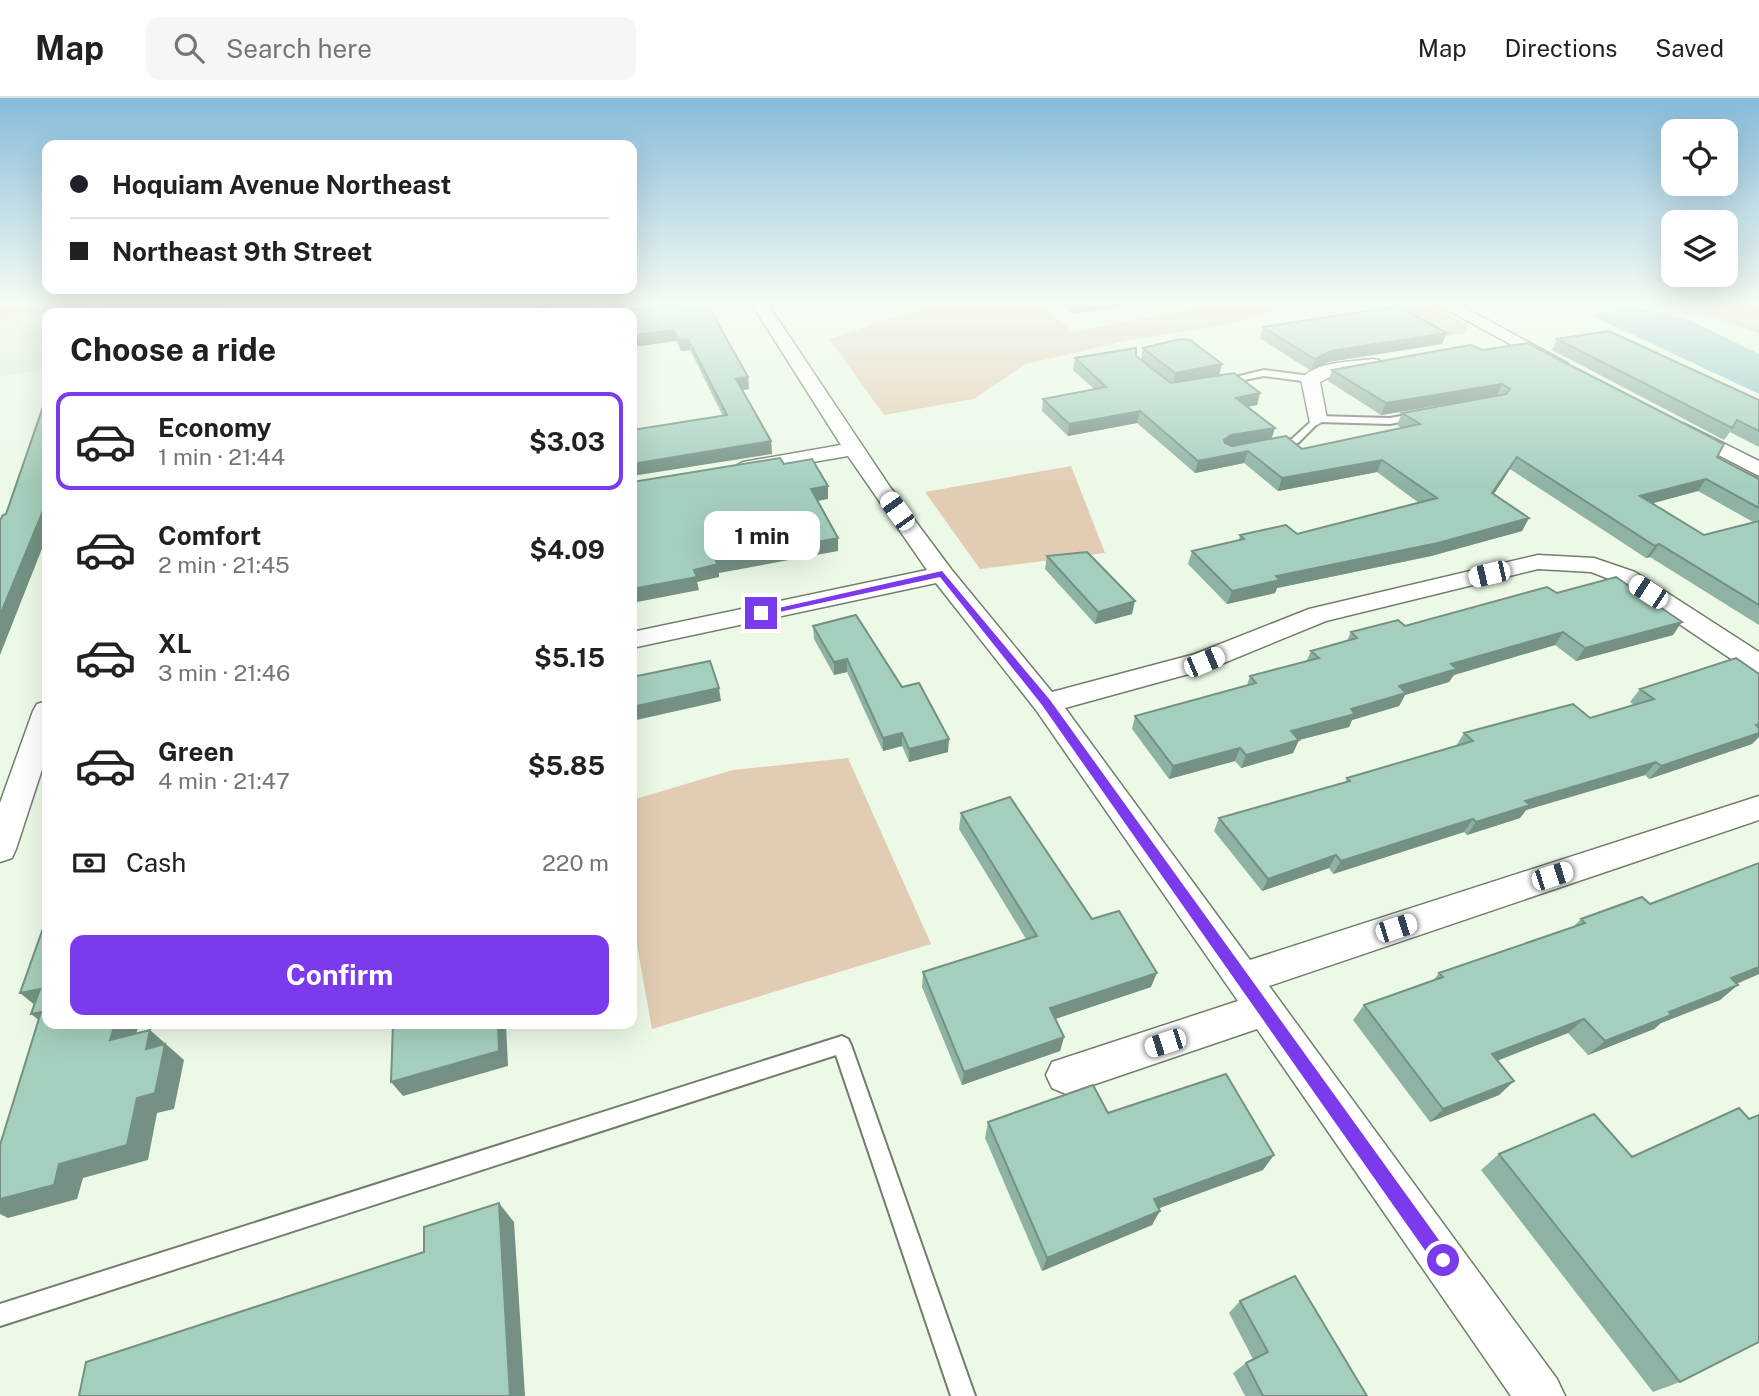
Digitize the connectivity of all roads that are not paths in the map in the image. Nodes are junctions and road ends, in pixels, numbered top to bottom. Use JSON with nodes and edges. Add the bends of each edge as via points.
{"nodes":[{"id":1,"x":798,"y":364,"type":"edge"},
{"id":2,"x":1377,"y":364,"type":"edge"},
{"id":3,"x":1559,"y":364,"type":"edge"},
{"id":4,"x":1575,"y":372,"type":"edge"},
{"id":5,"x":1319,"y":375,"type":"junction"},
{"id":6,"x":1210,"y":383,"type":"edge"},
{"id":7,"x":1430,"y":414,"type":"edge"},
{"id":8,"x":1317,"y":419,"type":"junction"},
{"id":9,"x":1670,"y":422,"type":"edge"},
{"id":10,"x":1268,"y":446,"type":"edge"},
{"id":11,"x":853,"y":450,"type":"junction"},
{"id":12,"x":1759,"y":470,"type":"edge"},
{"id":13,"x":723,"y":471,"type":"edge"},
{"id":14,"x":942,"y":574,"type":"junction"},
{"id":15,"x":637,"y":639,"type":"edge"},
{"id":16,"x":1759,"y":665,"type":"edge"},
{"id":17,"x":1046,"y":703,"type":"junction"},
{"id":18,"x":42,"y":723,"type":"edge"},
{"id":19,"x":26,"y":763,"type":"edge"},
{"id":20,"x":1759,"y":808,"type":"edge"},
{"id":21,"x":0,"y":849,"type":"edge"},
{"id":22,"x":1241,"y":979,"type":"junction"},
{"id":23,"x":1264,"y":1010,"type":"junction"},
{"id":24,"x":1066,"y":1075,"type":"dead end"},
{"id":25,"x":0,"y":1315,"type":"edge"},
{"id":26,"x":963,"y":1396,"type":"edge"},
{"id":27,"x":1540,"y":1396,"type":"edge"}],
"edges":[{"from":1,"to":11,"type":"street"},
{"from":2,"to":5,"type":"street"},
{"from":3,"to":4,"type":"street"},
{"from":5,"to":6,"type":"lane","via":[[1264,373]]},
{"from":5,"to":8,"type":"street"},
{"from":7,"to":8,"type":"lane","via":[[1390,421]]},
{"from":8,"to":10,"type":"lane","via":[[1295,441]]},
{"from":9,"to":12,"type":"street"},
{"from":11,"to":13,"type":"street"},
{"from":11,"to":14,"type":"street"},
{"from":14,"to":15,"type":"street"},
{"from":14,"to":17,"type":"street"},
{"from":16,"to":17,"type":"street","via":[[1626,577],[1594,565],[1538,562],[1318,615],[1204,662]]},
{"from":17,"to":22,"type":"street"},
{"from":18,"to":19,"type":"street"},
{"from":19,"to":21,"type":"street"},
{"from":20,"to":22,"type":"street"},
{"from":22,"to":23,"type":"street"},
{"from":23,"to":24,"type":"street"},
{"from":23,"to":27,"type":"street"},
{"from":25,"to":26,"type":"lane","via":[[842,1045]]}]}
